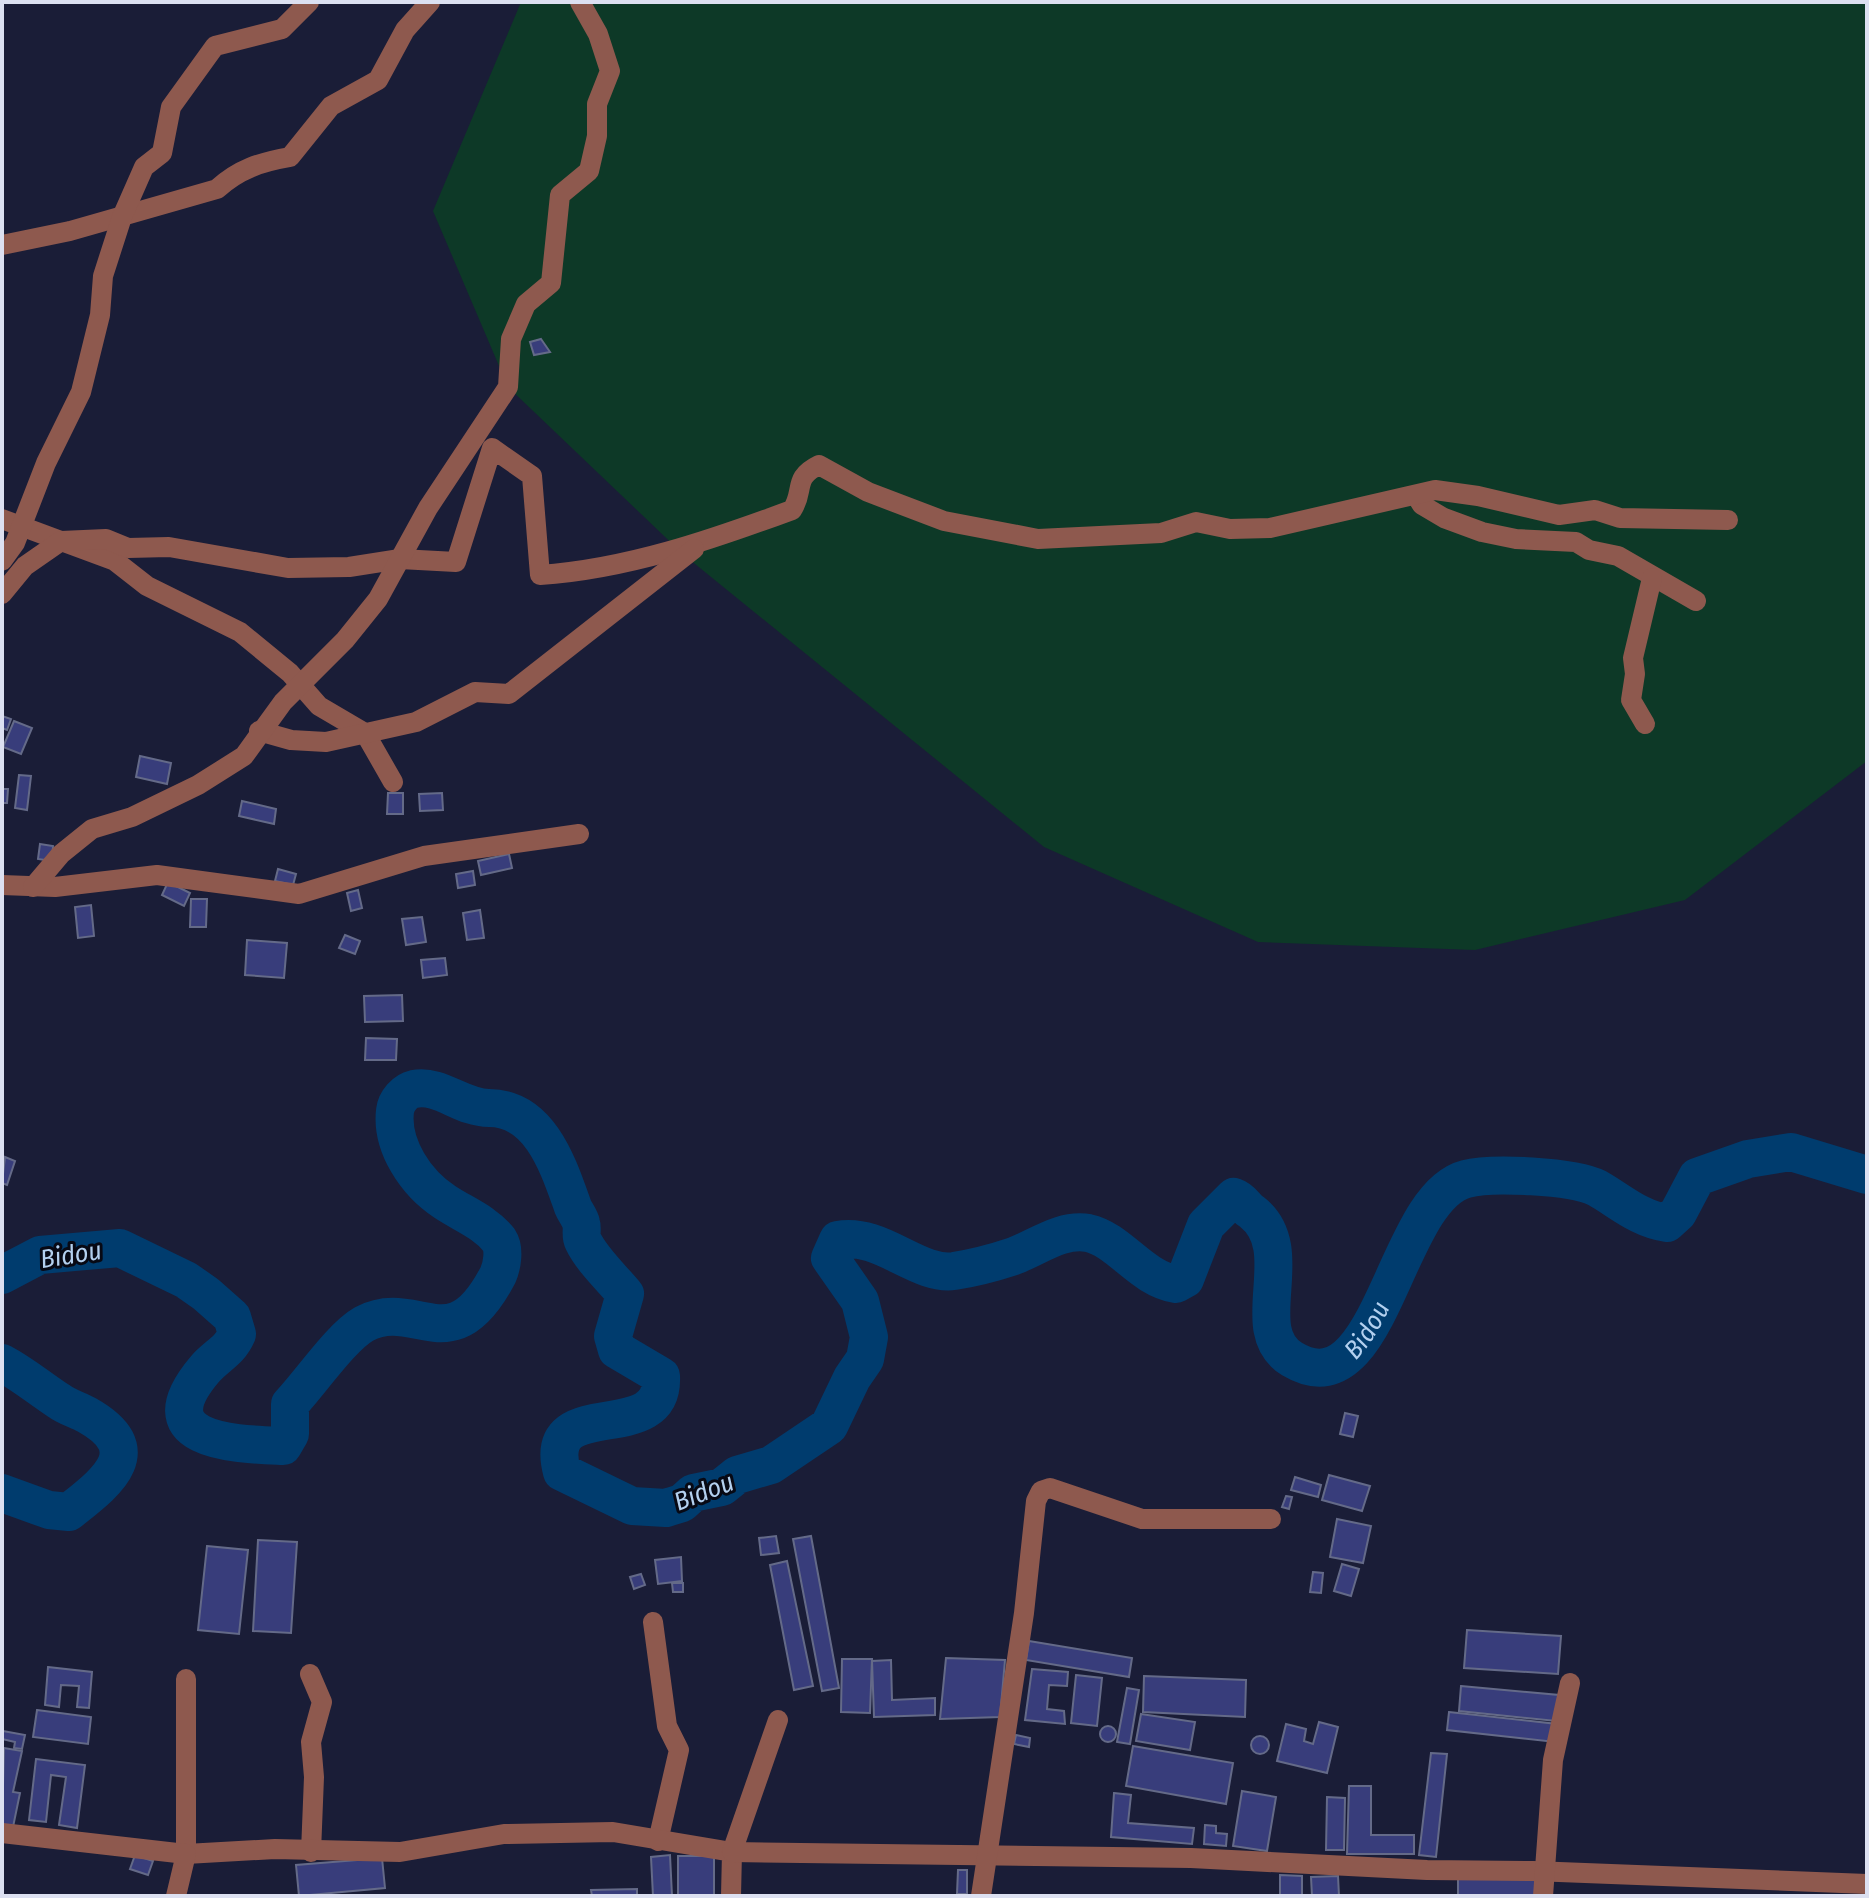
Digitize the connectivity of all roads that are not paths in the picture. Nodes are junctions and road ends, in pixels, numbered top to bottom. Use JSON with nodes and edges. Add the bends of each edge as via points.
{"nodes":[{"id":1,"x":309,"y":2,"type":"edge"},
{"id":2,"x":430,"y":2,"type":"edge"},
{"id":3,"x":580,"y":2,"type":"edge"},
{"id":4,"x":122,"y":217,"type":"junction"},
{"id":5,"x":2,"y":245,"type":"edge"},
{"id":6,"x":1417,"y":497,"type":"junction"},
{"id":7,"x":1728,"y":520,"type":"dead end"},
{"id":8,"x":12,"y":522,"type":"edge"},
{"id":9,"x":710,"y":539,"type":"junction"},
{"id":10,"x":61,"y":541,"type":"junction"},
{"id":11,"x":400,"y":559,"type":"junction"},
{"id":12,"x":2,"y":561,"type":"edge"},
{"id":13,"x":1652,"y":578,"type":"junction"},
{"id":14,"x":2,"y":594,"type":"edge"},
{"id":15,"x":1696,"y":601,"type":"dead end"},
{"id":16,"x":302,"y":686,"type":"junction"},
{"id":17,"x":1645,"y":724,"type":"dead end"},
{"id":18,"x":259,"y":731,"type":"junction"},
{"id":19,"x":365,"y":733,"type":"junction"},
{"id":20,"x":393,"y":782,"type":"dead end"},
{"id":21,"x":579,"y":834,"type":"dead end"},
{"id":22,"x":2,"y":885,"type":"edge"},
{"id":23,"x":33,"y":887,"type":"junction"},
{"id":24,"x":1271,"y":1519,"type":"dead end"},
{"id":25,"x":653,"y":1622,"type":"dead end"},
{"id":26,"x":310,"y":1674,"type":"dead end"},
{"id":27,"x":186,"y":1679,"type":"dead end"},
{"id":28,"x":1570,"y":1683,"type":"dead end"},
{"id":29,"x":778,"y":1720,"type":"dead end"},
{"id":30,"x":2,"y":1833,"type":"edge"},
{"id":31,"x":658,"y":1841,"type":"junction"},
{"id":32,"x":311,"y":1852,"type":"junction"},
{"id":33,"x":732,"y":1852,"type":"junction"},
{"id":34,"x":186,"y":1854,"type":"junction"},
{"id":35,"x":986,"y":1858,"type":"junction"},
{"id":36,"x":1543,"y":1872,"type":"junction"},
{"id":37,"x":1867,"y":1884,"type":"edge"},
{"id":38,"x":176,"y":1896,"type":"edge"},
{"id":39,"x":731,"y":1896,"type":"edge"},
{"id":40,"x":981,"y":1896,"type":"edge"},
{"id":41,"x":1543,"y":1896,"type":"edge"}],
"edges":[{"from":1,"to":4,"type":"street","via":[[282,29],[215,46],[171,107],[162,153],[144,167]]},
{"from":2,"to":4,"type":"street","via":[[405,30],[378,80],[331,106],[290,157],[234,174],[217,189]]},
{"from":3,"to":11,"type":"street","via":[[610,71],[597,104],[589,171],[560,195],[551,283],[526,304],[511,339],[508,387]]},
{"from":4,"to":5,"type":"street"},
{"from":4,"to":8,"type":"street","via":[[103,276],[100,315],[81,392]]},
{"from":6,"to":7,"type":"street","via":[[1446,491],[1559,515],[1595,510],[1620,518]]},
{"from":6,"to":9,"type":"street","via":[[1270,528],[1222,529],[1196,522],[1161,533],[1038,539],[944,521],[868,492],[819,465],[799,483],[799,500],[792,510]]},
{"from":6,"to":13,"type":"street","via":[[1457,524],[1516,539],[1576,542],[1627,560]]},
{"from":8,"to":10,"type":"street"},
{"from":8,"to":12,"type":"street"},
{"from":9,"to":11,"type":"street","via":[[578,572],[540,575],[532,476],[492,448],[456,562]]},
{"from":9,"to":19,"type":"street","via":[[509,694],[475,692],[416,722]]},
{"from":10,"to":11,"type":"street","via":[[106,539],[128,548],[169,547],[288,568]]},
{"from":10,"to":14,"type":"street","via":[[25,566]]},
{"from":10,"to":16,"type":"street","via":[[115,561],[147,586],[240,632]]},
{"from":11,"to":16,"type":"street","via":[[378,599]]},
{"from":13,"to":15,"type":"street"},
{"from":13,"to":17,"type":"street","via":[[1633,658],[1631,700]]},
{"from":16,"to":18,"type":"street"},
{"from":16,"to":19,"type":"street","via":[[319,706]]},
{"from":18,"to":19,"type":"street","via":[[326,742]]},
{"from":18,"to":23,"type":"street","via":[[244,756],[198,785],[76,839]]},
{"from":19,"to":20,"type":"street"},
{"from":21,"to":23,"type":"street","via":[[424,856],[299,894],[157,875]]},
{"from":22,"to":23,"type":"street"},
{"from":24,"to":35,"type":"street","via":[[1142,1519],[1050,1488],[1041,1491]]},
{"from":25,"to":31,"type":"street","via":[[667,1726],[679,1750]]},
{"from":26,"to":32,"type":"street","via":[[322,1702],[311,1742]]},
{"from":27,"to":34,"type":"street"},
{"from":28,"to":36,"type":"street","via":[[1553,1760]]},
{"from":29,"to":33,"type":"street"},
{"from":30,"to":34,"type":"street"},
{"from":31,"to":32,"type":"street","via":[[613,1832],[504,1834],[400,1852]]},
{"from":31,"to":33,"type":"street"},
{"from":32,"to":34,"type":"street"},
{"from":33,"to":35,"type":"street","via":[[919,1852]]},
{"from":33,"to":39,"type":"street"},
{"from":34,"to":38,"type":"street"},
{"from":35,"to":36,"type":"street","via":[[1130,1856]]},
{"from":35,"to":40,"type":"street"},
{"from":36,"to":37,"type":"street"},
{"from":36,"to":41,"type":"street"}]}
